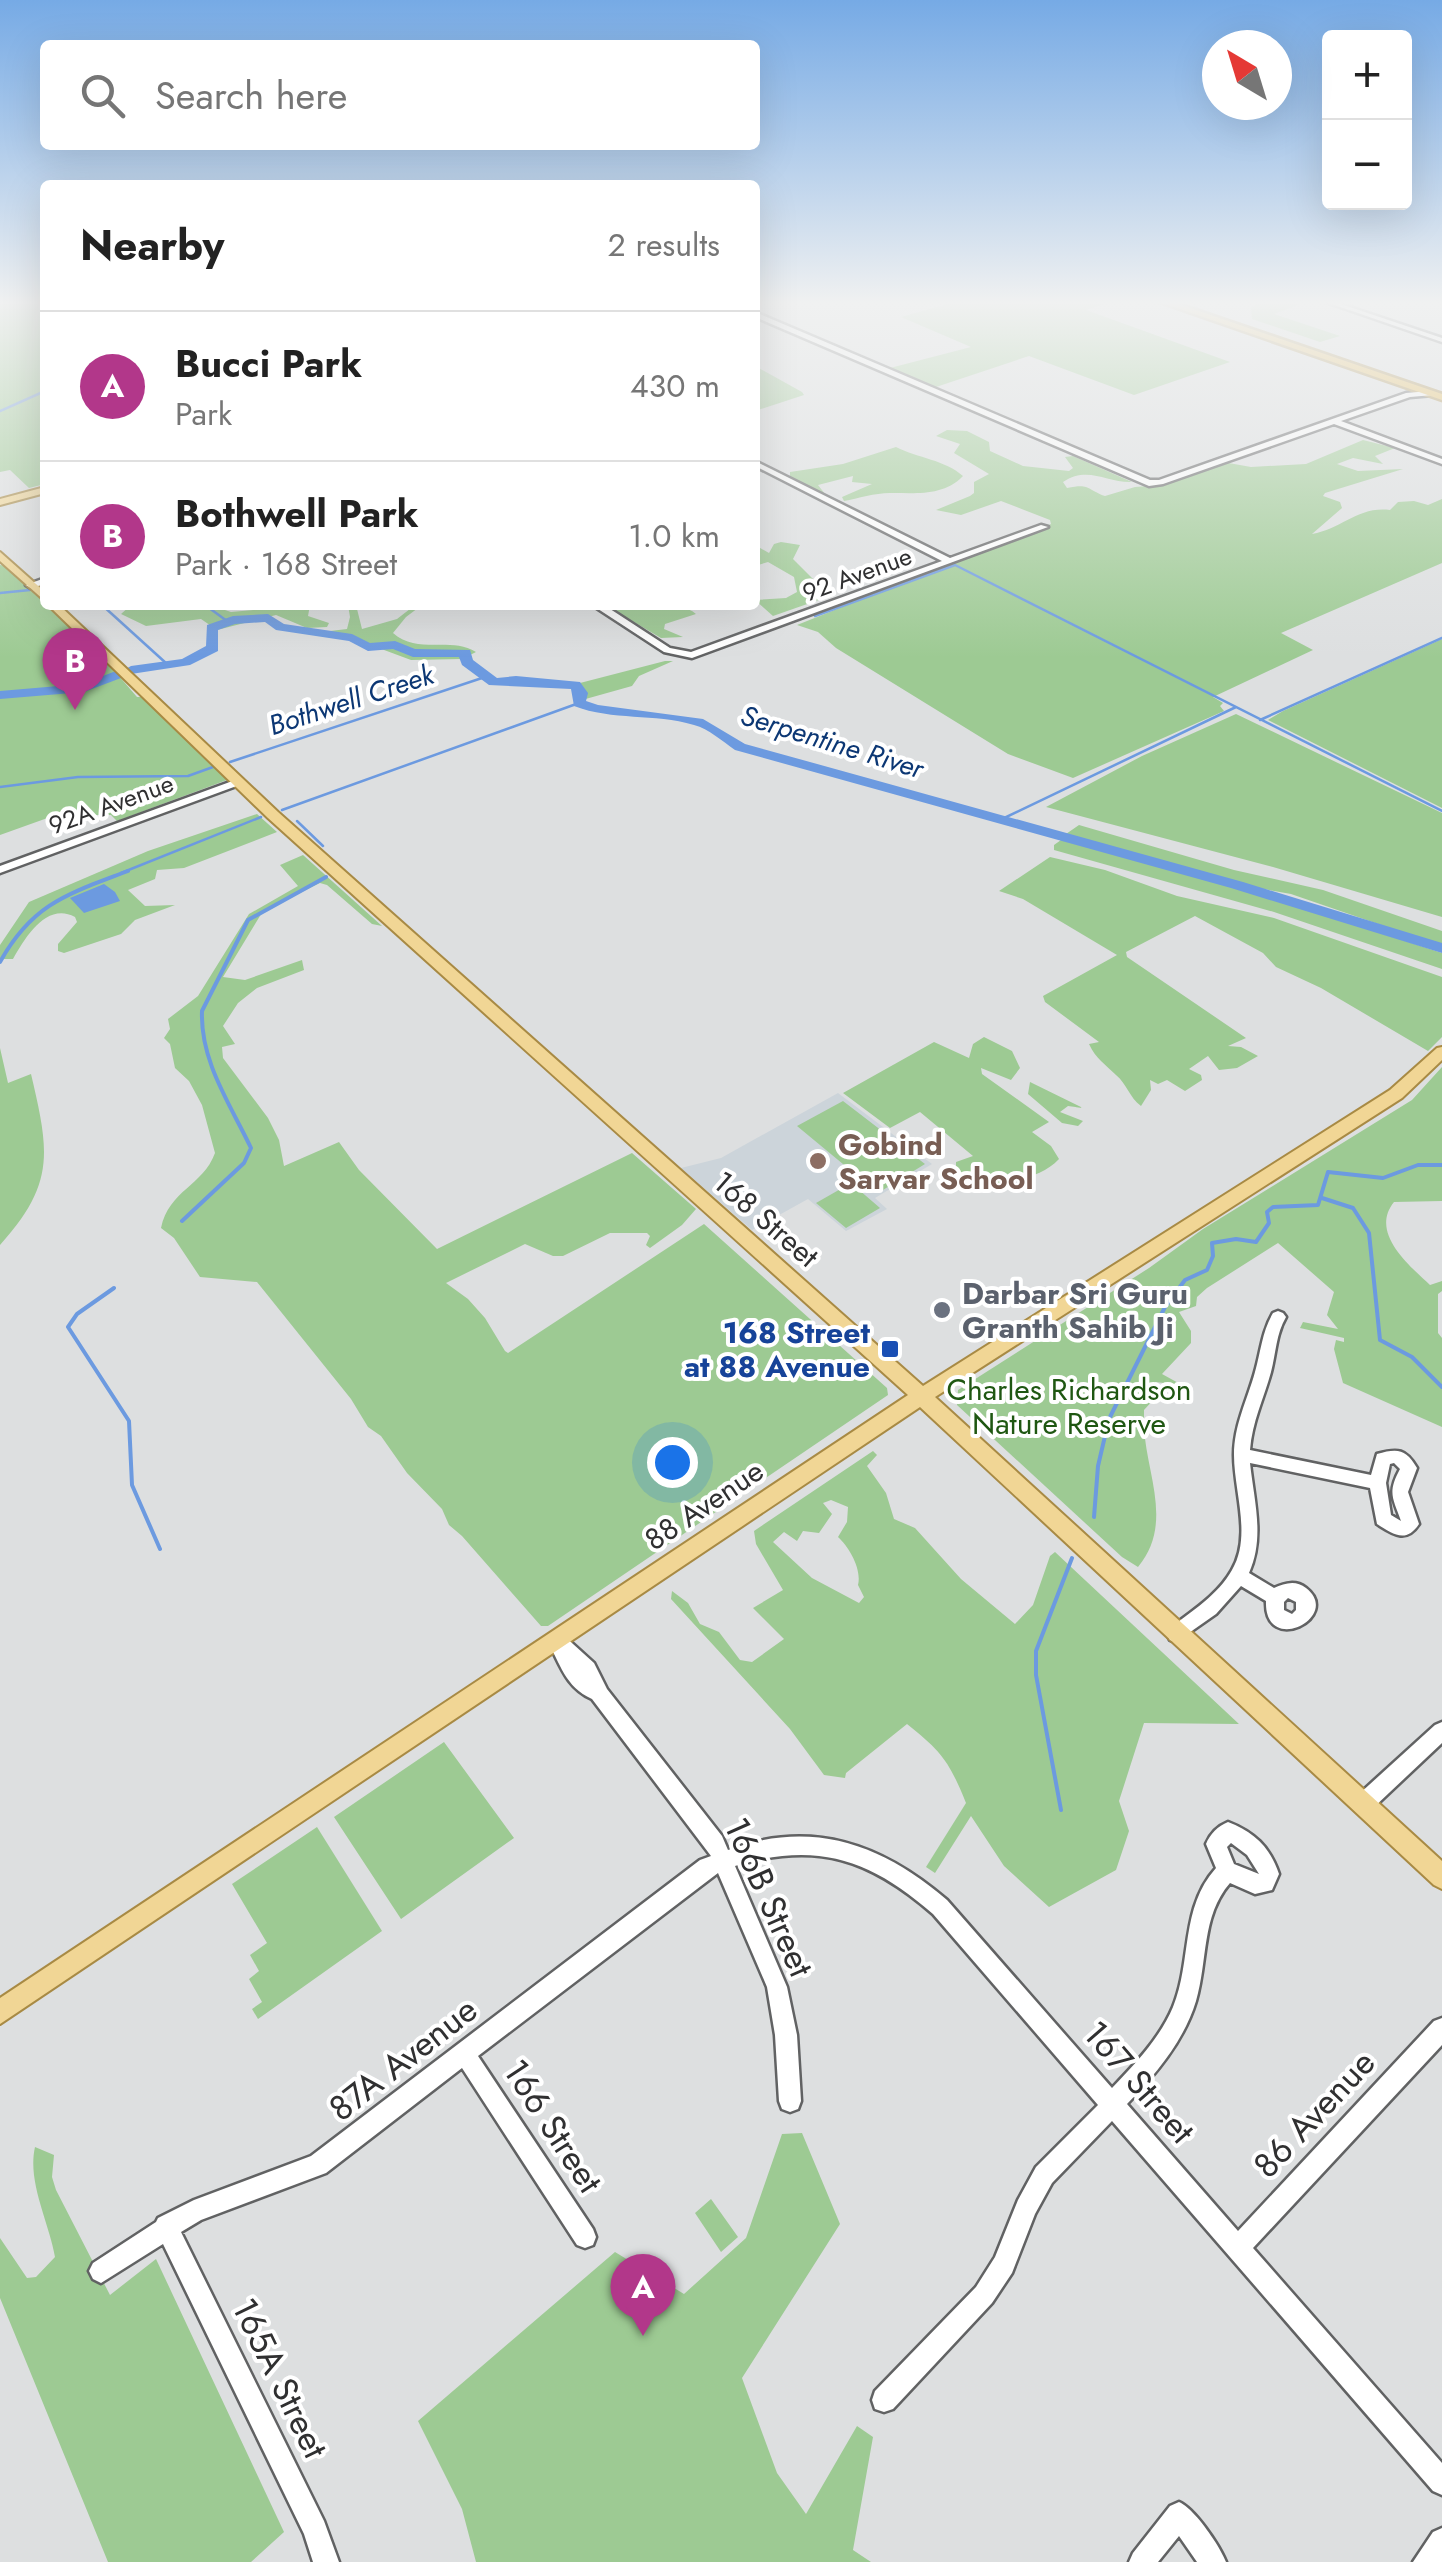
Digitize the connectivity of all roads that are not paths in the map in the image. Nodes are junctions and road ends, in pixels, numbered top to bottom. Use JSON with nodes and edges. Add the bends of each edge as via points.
{"nodes":[{"id":1,"x":1000,"y":420,"type":"edge"},
{"id":2,"x":1338,"y":420,"type":"edge"},
{"id":3,"x":1333,"y":421,"type":"junction"},
{"id":4,"x":1442,"y":462,"type":"edge"},
{"id":5,"x":760,"y":466,"type":"edge"},
{"id":6,"x":40,"y":489,"type":"edge"},
{"id":7,"x":0,"y":500,"type":"edge"},
{"id":8,"x":1044,"y":526,"type":"dead end"},
{"id":9,"x":0,"y":555,"type":"edge"},
{"id":10,"x":947,"y":560,"type":"junction"},
{"id":11,"x":40,"y":581,"type":"edge"},
{"id":12,"x":31,"y":584,"type":"junction"},
{"id":13,"x":40,"y":593,"type":"edge"},
{"id":14,"x":58,"y":610,"type":"edge"},
{"id":15,"x":606,"y":610,"type":"edge"},
{"id":16,"x":238,"y":782,"type":"junction"},
{"id":17,"x":0,"y":870,"type":"edge"},
{"id":18,"x":1442,"y":1052,"type":"edge"},
{"id":19,"x":1278,"y":1318,"type":"dead end"},
{"id":20,"x":922,"y":1397,"type":"junction"},
{"id":21,"x":1242,"y":1455,"type":"junction"},
{"id":22,"x":1378,"y":1483,"type":"dead end"},
{"id":23,"x":1239,"y":1576,"type":"junction"},
{"id":24,"x":1276,"y":1598,"type":"dead end"},
{"id":25,"x":1176,"y":1634,"type":"junction"},
{"id":26,"x":564,"y":1646,"type":"junction"},
{"id":27,"x":1442,"y":1732,"type":"edge"},
{"id":28,"x":1364,"y":1802,"type":"junction"},
{"id":29,"x":722,"y":1860,"type":"junction"},
{"id":30,"x":1228,"y":1871,"type":"dead end"},
{"id":31,"x":1442,"y":1877,"type":"edge"},
{"id":32,"x":0,"y":2012,"type":"edge"},
{"id":33,"x":1442,"y":2028,"type":"edge"},
{"id":34,"x":464,"y":2053,"type":"junction"},
{"id":35,"x":790,"y":2101,"type":"dead end"},
{"id":36,"x":1113,"y":2105,"type":"junction"},
{"id":37,"x":166,"y":2226,"type":"junction"},
{"id":38,"x":585,"y":2236,"type":"dead end"},
{"id":39,"x":1238,"y":2247,"type":"junction"},
{"id":40,"x":101,"y":2271,"type":"dead end"},
{"id":41,"x":884,"y":2400,"type":"dead end"},
{"id":42,"x":1442,"y":2482,"type":"edge"},
{"id":43,"x":1442,"y":2542,"type":"edge"},
{"id":44,"x":326,"y":2562,"type":"edge"},
{"id":45,"x":1142,"y":2562,"type":"edge"},
{"id":46,"x":1213,"y":2562,"type":"edge"},
{"id":47,"x":1426,"y":2562,"type":"edge"}],
"edges":[{"from":1,"to":3,"type":"street","via":[[1141,480],[1160,482]]},
{"from":2,"to":3,"type":"street"},
{"from":3,"to":4,"type":"street"},
{"from":5,"to":10,"type":"street"},
{"from":6,"to":7,"type":"main road"},
{"from":8,"to":10,"type":"street","name":"92 Avenue"},
{"from":9,"to":12,"type":"main road"},
{"from":10,"to":15,"type":"street","name":"92 Avenue","via":[[683,656]]},
{"from":11,"to":12,"type":"street"},
{"from":12,"to":13,"type":"main road"},
{"from":14,"to":16,"type":"main road","name":"168 Street"},
{"from":16,"to":17,"type":"street","name":"92A Avenue"},
{"from":16,"to":20,"type":"main road","name":"168 Street"},
{"from":18,"to":20,"type":"main road","name":"88 Avenue","via":[[1396,1094]]},
{"from":19,"to":21,"type":"street","via":[[1246,1416]]},
{"from":20,"to":25,"type":"main road","name":"168 Street"},
{"from":20,"to":26,"type":"main road","name":"88 Avenue"},
{"from":21,"to":22,"type":"street"},
{"from":21,"to":23,"type":"street","via":[[1251,1536]]},
{"from":23,"to":24,"type":"street"},
{"from":23,"to":25,"type":"street"},
{"from":25,"to":28,"type":"main road","name":"168 Street"},
{"from":26,"to":29,"type":"street","name":"166B Street","via":[[563,1658],[689,1805]]},
{"from":26,"to":32,"type":"main road","name":"88 Avenue"},
{"from":27,"to":28,"type":"street"},
{"from":28,"to":31,"type":"main road","name":"168 Street"},
{"from":29,"to":34,"type":"street","name":"87A Avenue","via":[[684,1882]]},
{"from":29,"to":35,"type":"street","name":"166B Street","via":[[779,1995]]},
{"from":29,"to":36,"type":"street","name":"167 Street","via":[[759,1848],[814,1844],[857,1854],[900,1875],[952,1920]]},
{"from":30,"to":36,"type":"street","via":[[1203,1906],[1180,2014]]},
{"from":33,"to":39,"type":"street","name":"86 Avenue"},
{"from":34,"to":37,"type":"street","name":"87A Avenue","via":[[318,2165]]},
{"from":34,"to":38,"type":"street","name":"166 Street"},
{"from":36,"to":39,"type":"street","name":"167 Street"},
{"from":36,"to":41,"type":"street","via":[[1044,2176],[984,2296]]},
{"from":37,"to":40,"type":"street","name":"87A Avenue"},
{"from":37,"to":44,"type":"street","name":"165A Street"},
{"from":39,"to":42,"type":"street","name":"167 Street"},
{"from":43,"to":47,"type":"street"},
{"from":45,"to":46,"type":"street","via":[[1179,2514]]}]}
